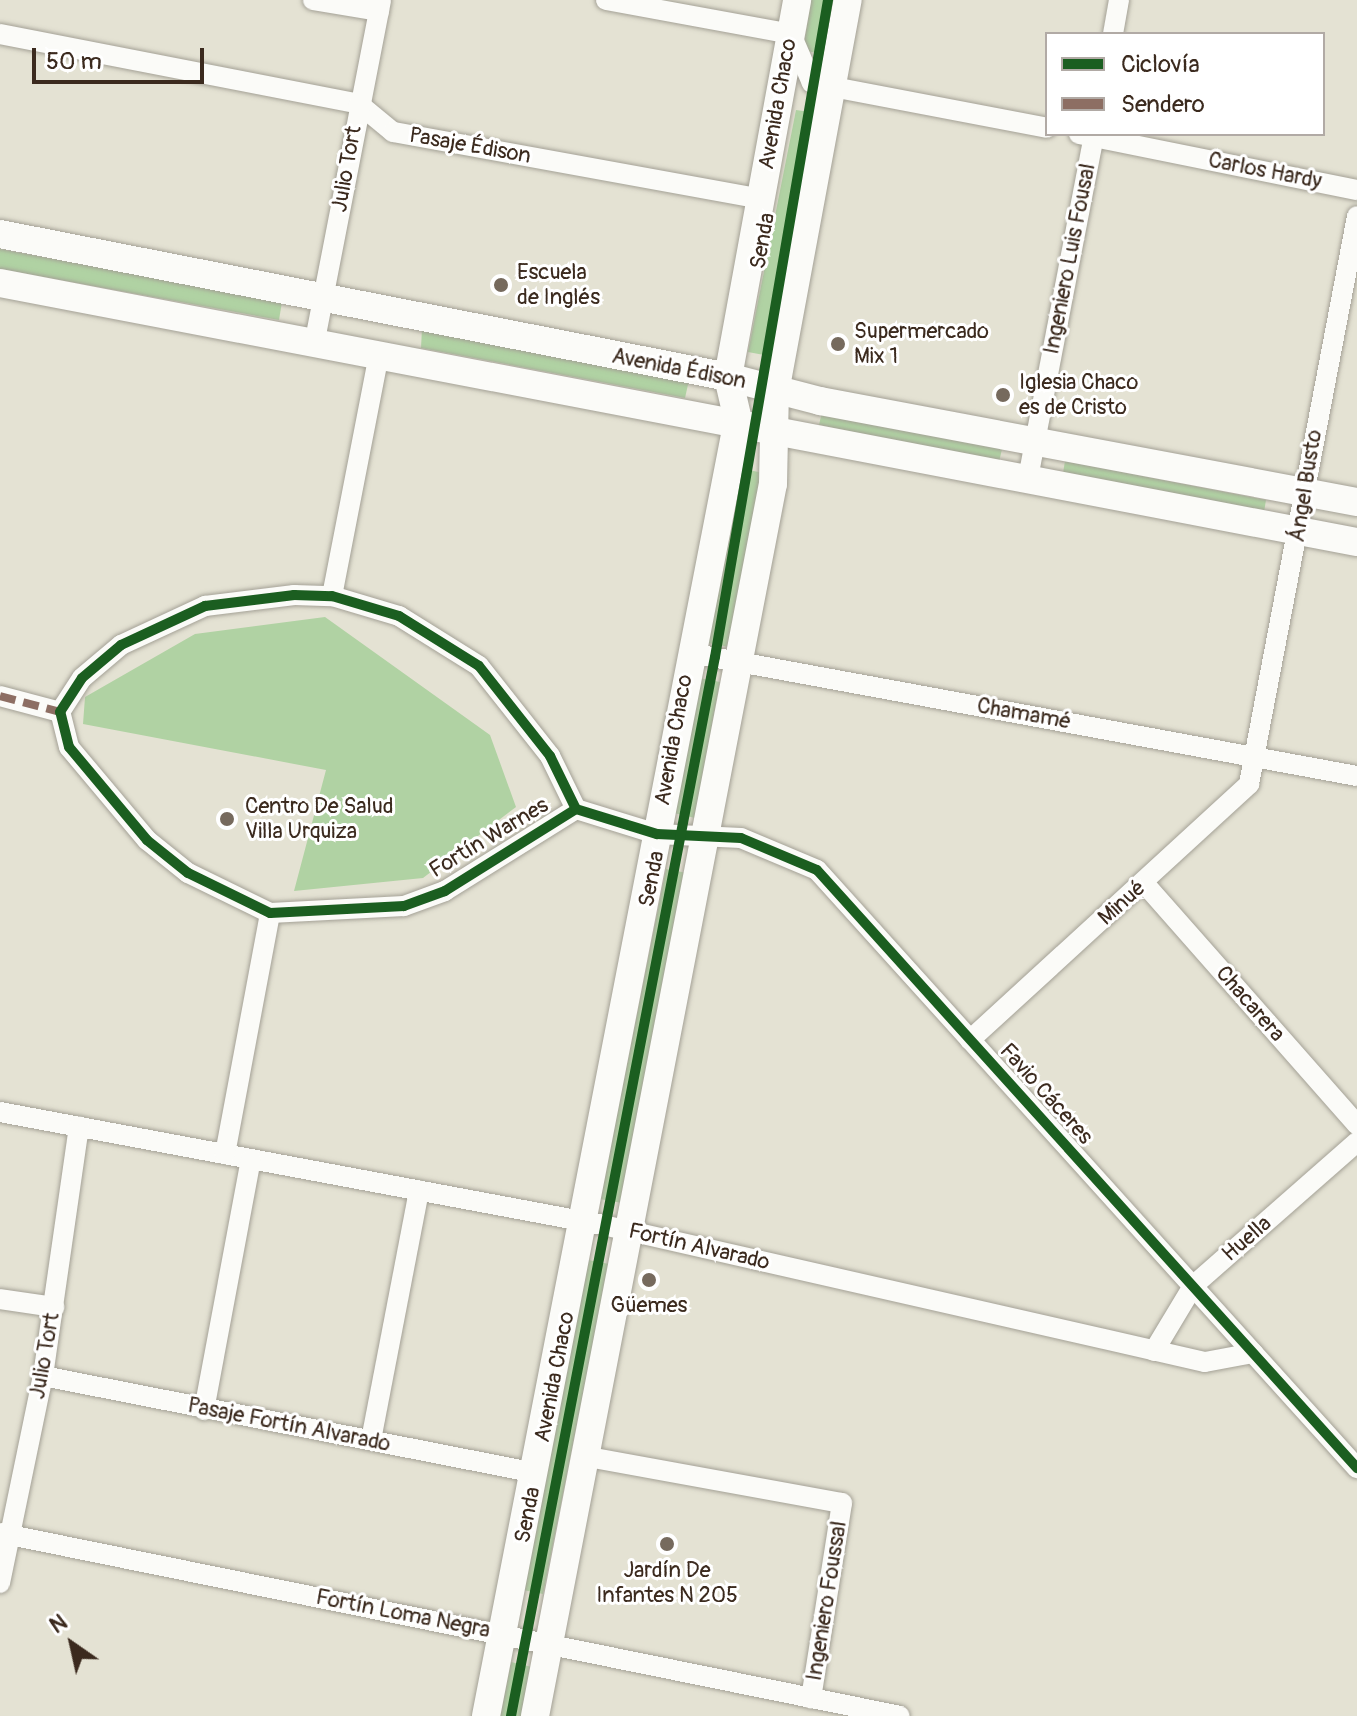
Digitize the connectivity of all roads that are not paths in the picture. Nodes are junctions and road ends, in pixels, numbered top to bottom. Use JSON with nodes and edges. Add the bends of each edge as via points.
{"nodes":[{"id":1,"x":313,"y":0,"type":"edge"},
{"id":2,"x":606,"y":0,"type":"edge"},
{"id":3,"x":797,"y":0,"type":"edge"},
{"id":4,"x":848,"y":0,"type":"edge"},
{"id":5,"x":1119,"y":0,"type":"edge"},
{"id":6,"x":380,"y":6,"type":"edge"},
{"id":7,"x":1113,"y":32,"type":"edge"},
{"id":8,"x":0,"y":34,"type":"edge"},
{"id":9,"x":791,"y":34,"type":"junction"},
{"id":10,"x":831,"y":88,"type":"junction"},
{"id":11,"x":359,"y":104,"type":"junction"},
{"id":12,"x":1045,"y":128,"type":"edge"},
{"id":13,"x":1089,"y":136,"type":"edge"},
{"id":14,"x":1094,"y":136,"type":"edge"},
{"id":15,"x":1357,"y":190,"type":"edge"},
{"id":16,"x":761,"y":199,"type":"junction"},
{"id":17,"x":1357,"y":216,"type":"edge"},
{"id":18,"x":0,"y":234,"type":"edge"},
{"id":19,"x":0,"y":283,"type":"edge"},
{"id":20,"x":322,"y":301,"type":"junction"},
{"id":21,"x":315,"y":340,"type":"junction"},
{"id":22,"x":379,"y":355,"type":"junction"},
{"id":23,"x":728,"y":377,"type":"junction"},
{"id":24,"x":775,"y":392,"type":"junction"},
{"id":25,"x":738,"y":420,"type":"junction"},
{"id":26,"x":776,"y":428,"type":"junction"},
{"id":27,"x":1035,"y":443,"type":"junction"},
{"id":28,"x":1028,"y":478,"type":"junction"},
{"id":29,"x":1301,"y":491,"type":"junction"},
{"id":30,"x":1357,"y":502,"type":"edge"},
{"id":31,"x":1299,"y":531,"type":"junction"},
{"id":32,"x":1357,"y":542,"type":"edge"},
{"id":33,"x":332,"y":596,"type":"junction"},
{"id":34,"x":690,"y":653,"type":"junction"},
{"id":35,"x":736,"y":661,"type":"junction"},
{"id":36,"x":0,"y":696,"type":"edge"},
{"id":37,"x":60,"y":712,"type":"junction"},
{"id":38,"x":1258,"y":756,"type":"junction"},
{"id":39,"x":1357,"y":776,"type":"edge"},
{"id":40,"x":576,"y":809,"type":"junction"},
{"id":41,"x":657,"y":834,"type":"junction"},
{"id":42,"x":703,"y":836,"type":"junction"},
{"id":43,"x":1144,"y":883,"type":"junction"},
{"id":44,"x":270,"y":913,"type":"junction"},
{"id":45,"x":970,"y":1040,"type":"junction"},
{"id":46,"x":0,"y":1112,"type":"edge"},
{"id":47,"x":1357,"y":1125,"type":"edge"},
{"id":48,"x":79,"y":1127,"type":"junction"},
{"id":49,"x":1357,"y":1142,"type":"edge"},
{"id":50,"x":225,"y":1154,"type":"junction"},
{"id":51,"x":251,"y":1159,"type":"junction"},
{"id":52,"x":419,"y":1191,"type":"junction"},
{"id":53,"x":585,"y":1222,"type":"junction"},
{"id":54,"x":627,"y":1231,"type":"junction"},
{"id":55,"x":1193,"y":1286,"type":"junction"},
{"id":56,"x":0,"y":1299,"type":"edge"},
{"id":57,"x":54,"y":1307,"type":"junction"},
{"id":58,"x":1154,"y":1351,"type":"junction"},
{"id":59,"x":1253,"y":1353,"type":"junction"},
{"id":60,"x":43,"y":1376,"type":"junction"},
{"id":61,"x":204,"y":1410,"type":"junction"},
{"id":62,"x":371,"y":1440,"type":"junction"},
{"id":63,"x":588,"y":1457,"type":"junction"},
{"id":64,"x":1357,"y":1468,"type":"edge"},
{"id":65,"x":536,"y":1473,"type":"junction"},
{"id":66,"x":4,"y":1534,"type":"edge"},
{"id":67,"x":0,"y":1583,"type":"edge"},
{"id":68,"x":502,"y":1634,"type":"junction"},
{"id":69,"x":549,"y":1647,"type":"junction"},
{"id":70,"x":811,"y":1699,"type":"junction"},
{"id":71,"x":486,"y":1716,"type":"edge"},
{"id":72,"x":535,"y":1716,"type":"edge"},
{"id":73,"x":900,"y":1716,"type":"edge"}],
"edges":[{"from":1,"to":6,"type":"street"},
{"from":2,"to":9,"type":"street"},
{"from":3,"to":9,"type":"main road","name":"Avenida Chaco"},
{"from":4,"to":10,"type":"main road","name":"Avenida Chaco"},
{"from":5,"to":7,"type":"street"},
{"from":6,"to":11,"type":"street","name":"Julio Tort"},
{"from":8,"to":11,"type":"street","name":"Pasaje Édison"},
{"from":9,"to":10,"type":"street","via":[[812,83]]},
{"from":9,"to":16,"type":"main road","name":"Avenida Chaco"},
{"from":10,"to":12,"type":"street"},
{"from":10,"to":24,"type":"main road","name":"Avenida Chaco"},
{"from":11,"to":16,"type":"street","name":"Pasaje Édison","via":[[393,132]]},
{"from":11,"to":20,"type":"street","name":"Julio Tort"},
{"from":13,"to":27,"type":"street","name":"Ingeniero Luis Fousal"},
{"from":14,"to":15,"type":"street","name":"Carlos Hardy"},
{"from":16,"to":23,"type":"main road","name":"Avenida Chaco"},
{"from":17,"to":29,"type":"street","name":"Ángel Busto"},
{"from":18,"to":20,"type":"main road","name":"Avenida Édison"},
{"from":19,"to":21,"type":"main road","name":"Avenida Édison"},
{"from":20,"to":21,"type":"street","name":"Julio Tort"},
{"from":20,"to":23,"type":"main road","name":"Avenida Édison"},
{"from":21,"to":22,"type":"main road","name":"Avenida Édison"},
{"from":22,"to":25,"type":"main road","name":"Avenida Édison"},
{"from":22,"to":33,"type":"street"},
{"from":23,"to":24,"type":"main road","name":"Avenida Édison"},
{"from":23,"to":25,"type":"main road","name":"Avenida Chaco"},
{"from":24,"to":26,"type":"main road","name":"Avenida Chaco"},
{"from":24,"to":27,"type":"main road","name":"Avenida Édison"},
{"from":25,"to":26,"type":"main road","name":"Avenida Édison"},
{"from":25,"to":34,"type":"main road","name":"Avenida Chaco"},
{"from":26,"to":28,"type":"main road","name":"Avenida Édison"},
{"from":26,"to":35,"type":"main road","name":"Avenida Chaco","via":[[773,484]]},
{"from":27,"to":28,"type":"street","name":"Ingeniero Luis Fousal"},
{"from":27,"to":29,"type":"main road","name":"Avenida Édison"},
{"from":28,"to":31,"type":"main road","name":"Avenida Édison"},
{"from":29,"to":30,"type":"main road","name":"Avenida Édison"},
{"from":29,"to":31,"type":"street","name":"Ángel Busto"},
{"from":31,"to":32,"type":"main road","name":"Avenida Édison"},
{"from":31,"to":38,"type":"street","name":"Ángel Busto"},
{"from":33,"to":37,"type":"street","name":"Fortín Warnes","via":[[205,606],[121,645],[82,678]]},
{"from":33,"to":40,"type":"street","name":"Fortín Warnes","via":[[399,616],[479,666],[550,756]]},
{"from":34,"to":35,"type":"street","name":"Chamamé"},
{"from":34,"to":41,"type":"main road","name":"Avenida Chaco"},
{"from":35,"to":38,"type":"street","name":"Chamamé"},
{"from":35,"to":42,"type":"main road","name":"Avenida Chaco"},
{"from":36,"to":37,"type":"street"},
{"from":37,"to":44,"type":"street","name":"Fortín Warnes","via":[[69,747],[147,840],[188,873]]},
{"from":38,"to":39,"type":"street","name":"Chamamé"},
{"from":38,"to":43,"type":"street","name":"Minué","via":[[1249,784]]},
{"from":40,"to":41,"type":"street","name":"Fortín Warnes"},
{"from":40,"to":44,"type":"street","name":"Fortín Warnes","via":[[445,891],[404,906]]},
{"from":41,"to":42,"type":"street","name":"Favio Cáceres"},
{"from":41,"to":53,"type":"main road","name":"Avenida Chaco"},
{"from":42,"to":45,"type":"street","name":"Favio Cáceres","via":[[741,838],[817,870]]},
{"from":42,"to":54,"type":"main road","name":"Avenida Chaco"},
{"from":43,"to":45,"type":"street","name":"Minué"},
{"from":43,"to":47,"type":"street","name":"Chacarera"},
{"from":44,"to":50,"type":"street"},
{"from":45,"to":55,"type":"street","name":"Favio Cáceres"},
{"from":46,"to":48,"type":"street","name":"Fortín Alvarado"},
{"from":48,"to":50,"type":"street","name":"Fortín Alvarado"},
{"from":48,"to":57,"type":"street","name":"Julio Tort"},
{"from":49,"to":55,"type":"street","name":"Huella"},
{"from":50,"to":51,"type":"street","name":"Fortín Alvarado"},
{"from":51,"to":52,"type":"street","name":"Fortín Alvarado"},
{"from":51,"to":61,"type":"street"},
{"from":52,"to":53,"type":"street","name":"Fortín Alvarado"},
{"from":52,"to":62,"type":"street"},
{"from":53,"to":54,"type":"street","name":"Fortín Alvarado"},
{"from":53,"to":65,"type":"main road","name":"Avenida Chaco"},
{"from":54,"to":58,"type":"street","name":"Fortín Alvarado"},
{"from":54,"to":63,"type":"main road","name":"Avenida Chaco"},
{"from":55,"to":58,"type":"street","name":"Huella"},
{"from":55,"to":59,"type":"street","name":"Favio Cáceres"},
{"from":56,"to":57,"type":"street"},
{"from":57,"to":60,"type":"street","name":"Julio Tort"},
{"from":58,"to":59,"type":"street","name":"Fortín Alvarado","via":[[1205,1362]]},
{"from":59,"to":64,"type":"street","name":"Favio Cáceres"},
{"from":60,"to":61,"type":"street","name":"Pasaje Fortín Alvarado"},
{"from":60,"to":66,"type":"street","name":"Julio Tort"},
{"from":61,"to":62,"type":"street","name":"Pasaje Fortín Alvarado"},
{"from":62,"to":65,"type":"street","name":"Pasaje Fortín Alvarado"},
{"from":63,"to":69,"type":"main road","name":"Avenida Chaco"},
{"from":63,"to":70,"type":"street","name":"Ingeniero Foussal","via":[[842,1503]]},
{"from":65,"to":68,"type":"main road","name":"Avenida Chaco"},
{"from":66,"to":67,"type":"street","name":"Julio Tort"},
{"from":66,"to":68,"type":"street","name":"Fortín Loma Negra"},
{"from":68,"to":69,"type":"street","name":"Fortín Loma Negra"},
{"from":68,"to":71,"type":"main road","name":"Avenida Chaco"},
{"from":69,"to":70,"type":"street","name":"Fortín Loma Negra"},
{"from":69,"to":72,"type":"main road","name":"Avenida Chaco"},
{"from":70,"to":73,"type":"street","name":"Fortín Loma Negra"}]}
